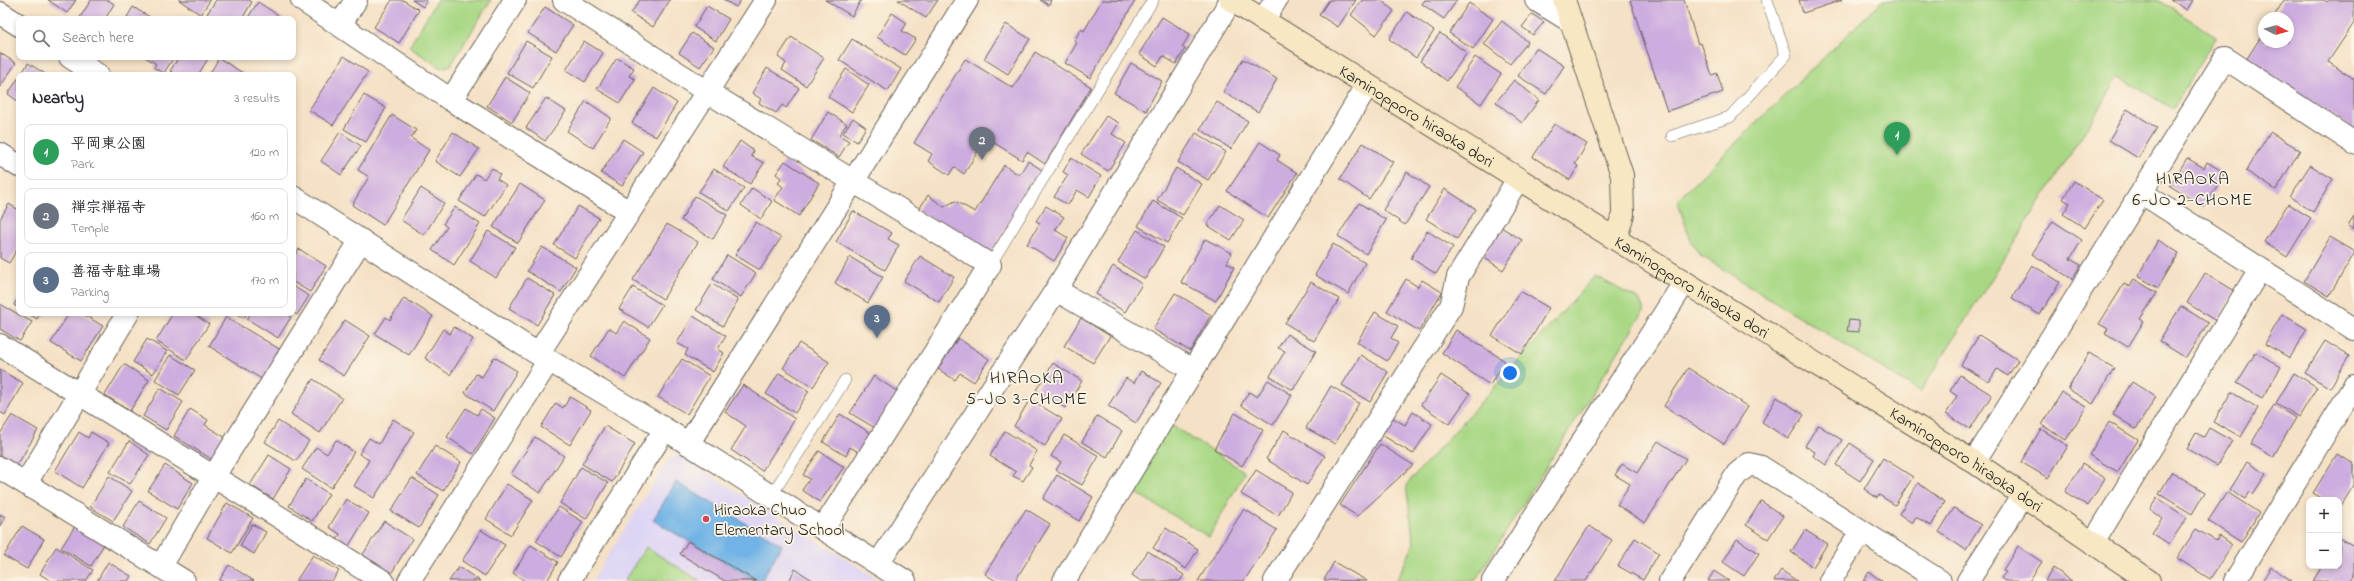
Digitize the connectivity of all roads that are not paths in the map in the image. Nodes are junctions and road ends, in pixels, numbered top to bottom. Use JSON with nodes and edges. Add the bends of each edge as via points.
{"nodes":[{"id":1,"x":302,"y":0,"type":"edge"},
{"id":2,"x":356,"y":0,"type":"edge"},
{"id":3,"x":515,"y":0,"type":"edge"},
{"id":4,"x":564,"y":0,"type":"edge"},
{"id":5,"x":766,"y":0,"type":"edge"},
{"id":6,"x":967,"y":0,"type":"edge"},
{"id":7,"x":1153,"y":0,"type":"edge"},
{"id":8,"x":1231,"y":0,"type":"edge"},
{"id":9,"x":1276,"y":0,"type":"edge"},
{"id":10,"x":1536,"y":0,"type":"edge"},
{"id":11,"x":1564,"y":0,"type":"edge"},
{"id":12,"x":1767,"y":0,"type":"edge"},
{"id":13,"x":0,"y":13,"type":"edge"},
{"id":14,"x":1263,"y":20,"type":"junction"},
{"id":15,"x":1570,"y":21,"type":"junction"},
{"id":16,"x":16,"y":23,"type":"edge"},
{"id":17,"x":340,"y":25,"type":"junction"},
{"id":18,"x":75,"y":60,"type":"edge"},
{"id":19,"x":93,"y":72,"type":"edge"},
{"id":20,"x":1367,"y":86,"type":"junction"},
{"id":21,"x":706,"y":91,"type":"junction"},
{"id":22,"x":451,"y":100,"type":"junction"},
{"id":23,"x":1672,"y":136,"type":"dead end"},
{"id":24,"x":2354,"y":143,"type":"edge"},
{"id":25,"x":0,"y":154,"type":"edge"},
{"id":26,"x":16,"y":164,"type":"edge"},
{"id":27,"x":1518,"y":179,"type":"junction"},
{"id":28,"x":853,"y":181,"type":"junction"},
{"id":29,"x":2142,"y":193,"type":"junction"},
{"id":30,"x":296,"y":199,"type":"edge"},
{"id":31,"x":629,"y":212,"type":"junction"},
{"id":32,"x":1616,"y":238,"type":"junction"},
{"id":33,"x":361,"y":240,"type":"junction"},
{"id":34,"x":990,"y":265,"type":"junction"},
{"id":35,"x":2260,"y":269,"type":"junction"},
{"id":36,"x":1684,"y":282,"type":"junction"},
{"id":37,"x":1056,"y":290,"type":"junction"},
{"id":38,"x":126,"y":316,"type":"edge"},
{"id":39,"x":2354,"y":329,"type":"edge"},
{"id":40,"x":0,"y":344,"type":"edge"},
{"id":41,"x":544,"y":357,"type":"junction"},
{"id":42,"x":1193,"y":370,"type":"junction"},
{"id":43,"x":845,"y":380,"type":"dead end"},
{"id":44,"x":2354,"y":386,"type":"edge"},
{"id":45,"x":79,"y":393,"type":"junction"},
{"id":46,"x":665,"y":429,"type":"junction"},
{"id":47,"x":688,"y":444,"type":"junction"},
{"id":48,"x":1974,"y":462,"type":"junction"},
{"id":49,"x":0,"y":468,"type":"edge"},
{"id":50,"x":214,"y":476,"type":"junction"},
{"id":51,"x":26,"y":483,"type":"junction"},
{"id":52,"x":2024,"y":495,"type":"junction"},
{"id":53,"x":771,"y":496,"type":"junction"},
{"id":54,"x":823,"y":529,"type":"junction"},
{"id":55,"x":1861,"y":531,"type":"junction"},
{"id":56,"x":2093,"y":543,"type":"junction"},
{"id":57,"x":878,"y":564,"type":"junction"},
{"id":58,"x":161,"y":566,"type":"junction"},
{"id":59,"x":184,"y":581,"type":"edge"},
{"id":60,"x":383,"y":581,"type":"edge"},
{"id":61,"x":409,"y":581,"type":"edge"},
{"id":62,"x":569,"y":581,"type":"edge"},
{"id":63,"x":905,"y":581,"type":"edge"},
{"id":64,"x":1064,"y":581,"type":"edge"},
{"id":65,"x":1275,"y":581,"type":"edge"},
{"id":66,"x":1493,"y":581,"type":"edge"},
{"id":67,"x":1670,"y":581,"type":"edge"},
{"id":68,"x":1830,"y":581,"type":"edge"},
{"id":69,"x":1940,"y":581,"type":"edge"},
{"id":70,"x":1968,"y":581,"type":"edge"},
{"id":71,"x":2149,"y":581,"type":"edge"},
{"id":72,"x":2235,"y":581,"type":"edge"}],
"edges":[{"from":1,"to":17,"type":"street"},
{"from":2,"to":17,"type":"street"},
{"from":3,"to":22,"type":"street"},
{"from":4,"to":21,"type":"street"},
{"from":5,"to":21,"type":"street"},
{"from":6,"to":28,"type":"street"},
{"from":7,"to":34,"type":"lane"},
{"from":8,"to":14,"type":"street","name":"Kaminopporo hiraoka dori"},
{"from":8,"to":37,"type":"street"},
{"from":9,"to":14,"type":"street"},
{"from":10,"to":15,"type":"street"},
{"from":11,"to":15,"type":"street"},
{"from":12,"to":23,"type":"lane","via":[[1786,55],[1730,117]]},
{"from":13,"to":16,"type":"street"},
{"from":14,"to":20,"type":"street","name":"Kaminopporo hiraoka dori"},
{"from":15,"to":32,"type":"street","via":[[1622,175],[1623,214]]},
{"from":17,"to":22,"type":"street"},
{"from":18,"to":19,"type":"street"},
{"from":20,"to":27,"type":"street","name":"Kaminopporo hiraoka dori"},
{"from":20,"to":42,"type":"street"},
{"from":21,"to":28,"type":"street"},
{"from":21,"to":31,"type":"street"},
{"from":22,"to":31,"type":"street"},
{"from":24,"to":29,"type":"street","via":[[2225,58]]},
{"from":25,"to":26,"type":"street"},
{"from":27,"to":32,"type":"street","name":"Kaminopporo hiraoka dori"},
{"from":27,"to":65,"type":"street","via":[[1458,277],[1451,306]]},
{"from":28,"to":34,"type":"street"},
{"from":28,"to":47,"type":"street"},
{"from":29,"to":35,"type":"street"},
{"from":29,"to":48,"type":"street"},
{"from":30,"to":33,"type":"street"},
{"from":31,"to":41,"type":"street"},
{"from":32,"to":36,"type":"street","name":"Kaminopporo hiraoka dori"},
{"from":33,"to":41,"type":"street"},
{"from":33,"to":50,"type":"street"},
{"from":34,"to":54,"type":"street"},
{"from":35,"to":39,"type":"street"},
{"from":35,"to":56,"type":"street"},
{"from":36,"to":48,"type":"street","name":"Kaminopporo hiraoka dori"},
{"from":36,"to":66,"type":"street"},
{"from":37,"to":42,"type":"street"},
{"from":37,"to":57,"type":"street"},
{"from":38,"to":45,"type":"street"},
{"from":40,"to":45,"type":"street"},
{"from":41,"to":46,"type":"street"},
{"from":41,"to":61,"type":"street"},
{"from":42,"to":64,"type":"street"},
{"from":43,"to":53,"type":"lane"},
{"from":44,"to":72,"type":"street"},
{"from":45,"to":50,"type":"street"},
{"from":45,"to":51,"type":"street"},
{"from":46,"to":47,"type":"street"},
{"from":46,"to":62,"type":"street"},
{"from":47,"to":53,"type":"street"},
{"from":48,"to":52,"type":"street","name":"Kaminopporo hiraoka dori"},
{"from":49,"to":51,"type":"street"},
{"from":50,"to":58,"type":"street"},
{"from":50,"to":60,"type":"street"},
{"from":51,"to":58,"type":"street"},
{"from":52,"to":56,"type":"street","name":"Kaminopporo hiraoka dori"},
{"from":52,"to":70,"type":"street"},
{"from":53,"to":54,"type":"street"},
{"from":54,"to":57,"type":"street"},
{"from":55,"to":67,"type":"street","via":[[1761,467],[1749,464],[1737,474]]},
{"from":55,"to":68,"type":"street"},
{"from":55,"to":69,"type":"street"},
{"from":56,"to":71,"type":"street","name":"Kaminopporo hiraoka dori"},
{"from":57,"to":63,"type":"street"},
{"from":58,"to":59,"type":"street"}]}
